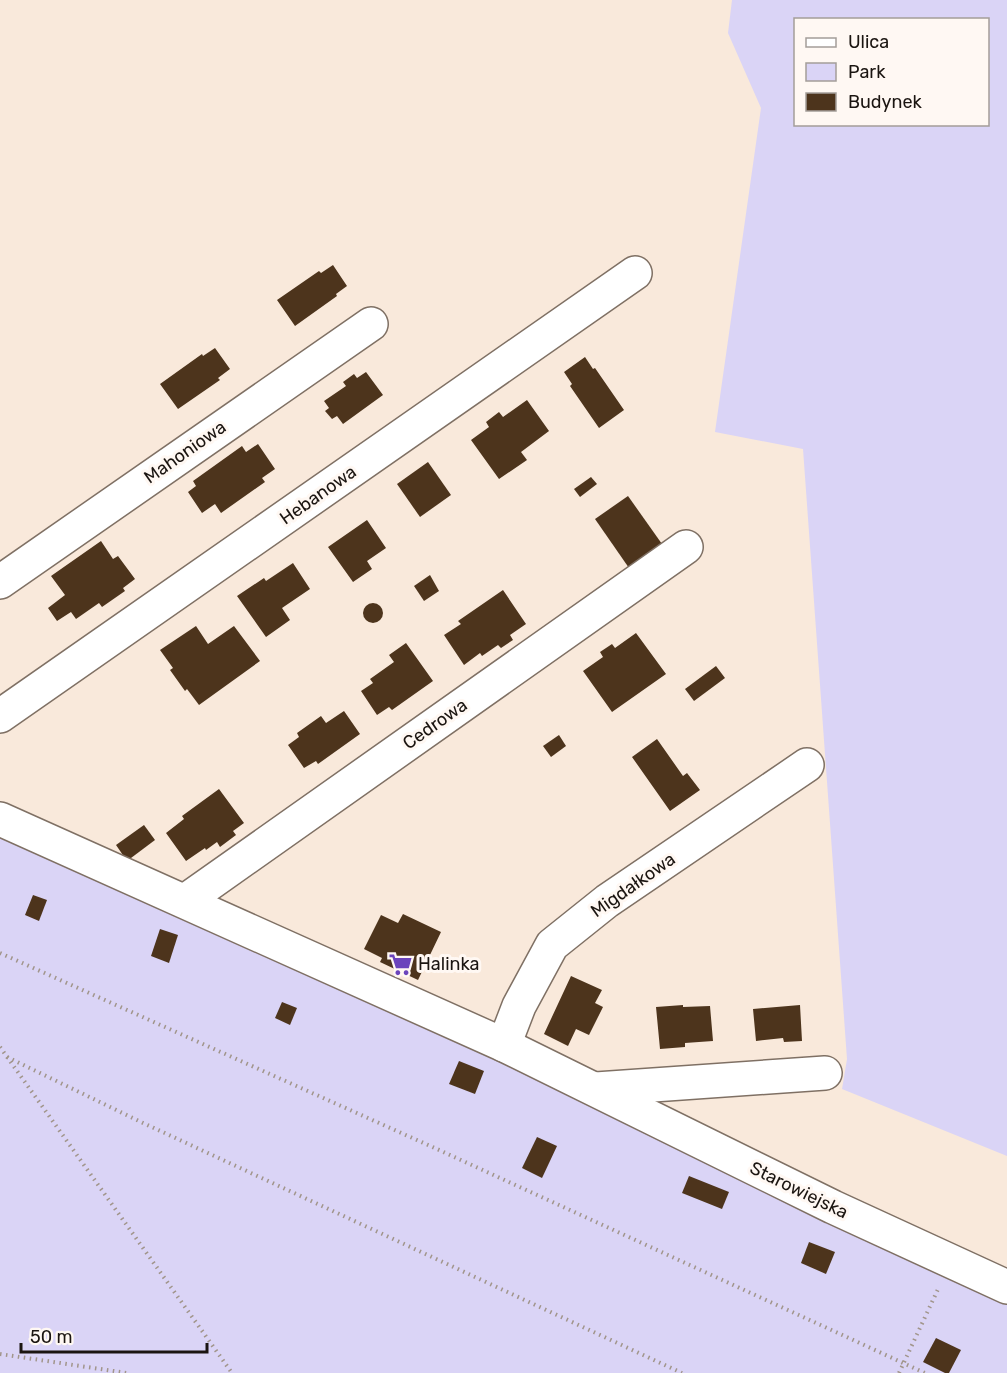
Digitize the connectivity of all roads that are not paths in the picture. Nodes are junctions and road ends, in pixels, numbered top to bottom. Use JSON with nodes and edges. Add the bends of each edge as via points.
{"nodes":[{"id":1,"x":635,"y":273,"type":"dead end"},
{"id":2,"x":371,"y":324,"type":"dead end"},
{"id":3,"x":686,"y":547,"type":"dead end"},
{"id":4,"x":0,"y":582,"type":"edge"},
{"id":5,"x":0,"y":716,"type":"edge"},
{"id":6,"x":807,"y":765,"type":"dead end"},
{"id":7,"x":0,"y":819,"type":"edge"},
{"id":8,"x":185,"y":902,"type":"junction"},
{"id":9,"x":504,"y":1045,"type":"junction"},
{"id":10,"x":825,"y":1073,"type":"dead end"},
{"id":11,"x":594,"y":1089,"type":"junction"},
{"id":12,"x":1007,"y":1287,"type":"edge"}],
"edges":[{"from":1,"to":5,"type":"street","name":"Hebanowa"},
{"from":2,"to":4,"type":"street","name":"Mahoniowa"},
{"from":3,"to":8,"type":"street","name":"Cedrowa"},
{"from":6,"to":9,"type":"street","name":"Migdałkowa","via":[[607,902],[552,945],[519,1006]]},
{"from":7,"to":8,"type":"street","name":"Starowiejska"},
{"from":8,"to":9,"type":"street","name":"Starowiejska"},
{"from":9,"to":11,"type":"street","name":"Starowiejska"},
{"from":10,"to":11,"type":"street"},
{"from":11,"to":12,"type":"street","name":"Starowiejska","via":[[833,1207]]}]}
